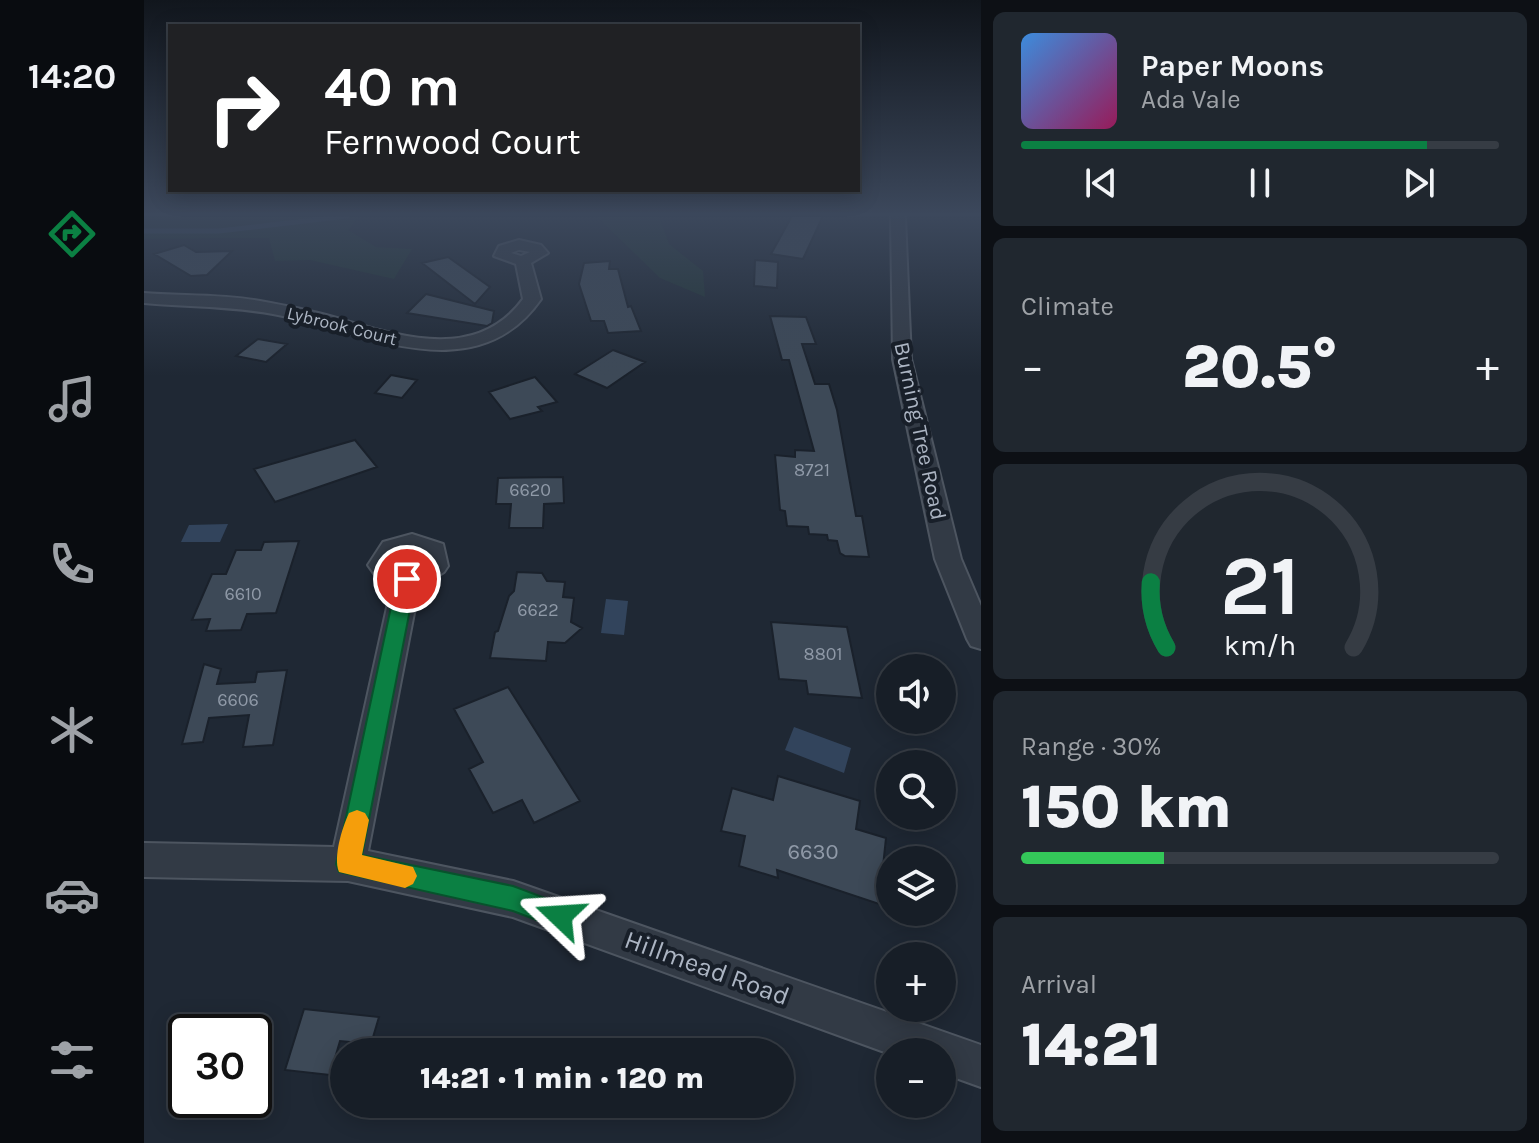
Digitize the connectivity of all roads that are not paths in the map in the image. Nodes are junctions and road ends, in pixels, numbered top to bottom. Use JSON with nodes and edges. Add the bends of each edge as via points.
{"nodes":[{"id":1,"x":525,"y":269,"type":"edge"},
{"id":2,"x":899,"y":269,"type":"edge"},
{"id":3,"x":144,"y":298,"type":"edge"},
{"id":4,"x":407,"y":579,"type":"dead end"},
{"id":5,"x":981,"y":639,"type":"edge"},
{"id":6,"x":144,"y":860,"type":"edge"},
{"id":7,"x":348,"y":864,"type":"junction"},
{"id":8,"x":981,"y":1066,"type":"edge"}],
"edges":[{"from":1,"to":3,"type":"street","name":"Lybrook Court","via":[[532,299],[523,316],[501,331],[462,342],[418,344],[244,304]]},
{"from":2,"to":5,"type":"street","name":"Burning Tree Road","via":[[902,359],[948,559]]},
{"from":4,"to":7,"type":"street"},
{"from":6,"to":7,"type":"street","name":"Hillmead Road"},
{"from":7,"to":8,"type":"street","name":"Hillmead Road","via":[[513,899]]}]}
